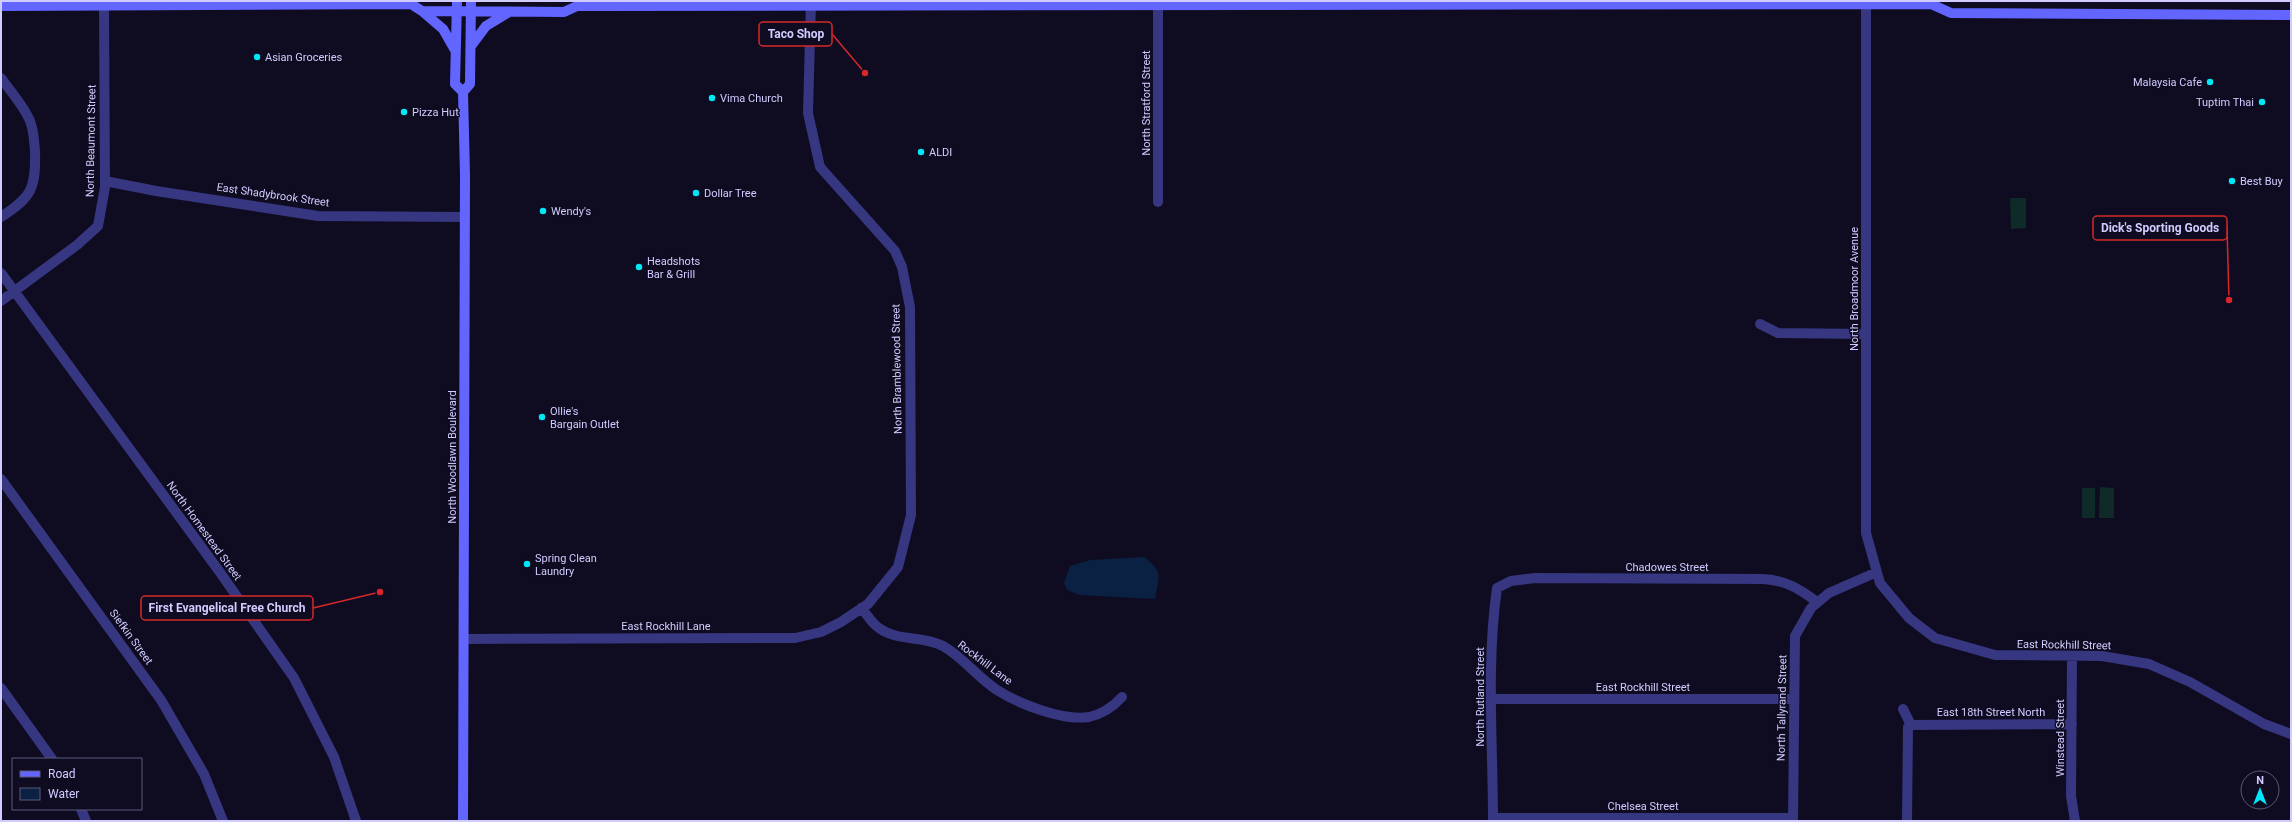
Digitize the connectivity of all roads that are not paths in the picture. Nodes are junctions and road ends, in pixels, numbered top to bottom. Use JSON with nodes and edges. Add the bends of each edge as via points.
{"nodes":[{"id":1,"x":457,"y":1,"type":"edge"},
{"id":2,"x":1934,"y":2,"type":"edge"},
{"id":3,"x":414,"y":3,"type":"edge"},
{"id":4,"x":811,"y":3,"type":"edge"},
{"id":5,"x":5,"y":4,"type":"edge"},
{"id":6,"x":576,"y":4,"type":"edge"},
{"id":7,"x":1158,"y":4,"type":"junction"},
{"id":8,"x":1866,"y":5,"type":"junction"},
{"id":9,"x":104,"y":6,"type":"junction"},
{"id":10,"x":471,"y":6,"type":"edge"},
{"id":11,"x":422,"y":11,"type":"junction"},
{"id":12,"x":456,"y":12,"type":"junction"},
{"id":13,"x":511,"y":12,"type":"junction"},
{"id":14,"x":2291,"y":15,"type":"edge"},
{"id":15,"x":471,"y":46,"type":"junction"},
{"id":16,"x":455,"y":50,"type":"junction"},
{"id":17,"x":1,"y":78,"type":"edge"},
{"id":18,"x":463,"y":92,"type":"junction"},
{"id":19,"x":104,"y":181,"type":"junction"},
{"id":20,"x":1158,"y":202,"type":"dead end"},
{"id":21,"x":1,"y":217,"type":"edge"},
{"id":22,"x":464,"y":217,"type":"junction"},
{"id":23,"x":1,"y":273,"type":"edge"},
{"id":24,"x":14,"y":292,"type":"junction"},
{"id":25,"x":1,"y":301,"type":"edge"},
{"id":26,"x":1760,"y":324,"type":"dead end"},
{"id":27,"x":1866,"y":334,"type":"junction"},
{"id":28,"x":1,"y":479,"type":"edge"},
{"id":29,"x":1877,"y":572,"type":"junction"},
{"id":30,"x":1511,"y":581,"type":"joint"},
{"id":31,"x":1817,"y":602,"type":"junction"},
{"id":32,"x":861,"y":608,"type":"junction"},
{"id":33,"x":464,"y":639,"type":"junction"},
{"id":34,"x":2072,"y":656,"type":"junction"},
{"id":35,"x":1,"y":688,"type":"edge"},
{"id":36,"x":1122,"y":697,"type":"dead end"},
{"id":37,"x":1491,"y":699,"type":"junction"},
{"id":38,"x":1794,"y":699,"type":"junction"},
{"id":39,"x":1903,"y":709,"type":"dead end"},
{"id":40,"x":2072,"y":724,"type":"junction"},
{"id":41,"x":1910,"y":725,"type":"junction"},
{"id":42,"x":2291,"y":734,"type":"edge"},
{"id":43,"x":51,"y":758,"type":"edge"},
{"id":44,"x":81,"y":810,"type":"edge"},
{"id":45,"x":1493,"y":820,"type":"edge"},
{"id":46,"x":1793,"y":820,"type":"edge"},
{"id":47,"x":86,"y":821,"type":"edge"},
{"id":48,"x":223,"y":821,"type":"edge"},
{"id":49,"x":356,"y":821,"type":"edge"},
{"id":50,"x":462,"y":821,"type":"edge"},
{"id":51,"x":1907,"y":821,"type":"edge"},
{"id":52,"x":2075,"y":821,"type":"edge"}],
"edges":[{"from":1,"to":12,"type":"main road","name":"North Woodlawn Boulevard"},
{"from":2,"to":8,"type":"main road"},
{"from":2,"to":14,"type":"main road","via":[[1951,13]]},
{"from":3,"to":9,"type":"main road"},
{"from":3,"to":11,"type":"main road"},
{"from":4,"to":6,"type":"main road"},
{"from":4,"to":7,"type":"main road"},
{"from":4,"to":32,"type":"street","name":"North Bramblewood Street","via":[[808,113],[820,167],[895,251],[902,267],[910,307],[911,515],[898,567],[868,604]]},
{"from":5,"to":9,"type":"main road"},
{"from":6,"to":13,"type":"main road","via":[[564,12]]},
{"from":7,"to":8,"type":"main road"},
{"from":7,"to":20,"type":"street","name":"North Stratford Street"},
{"from":8,"to":27,"type":"street","name":"North Broadmoor Avenue"},
{"from":9,"to":19,"type":"street","name":"North Beaumont Street"},
{"from":10,"to":12,"type":"main road"},
{"from":10,"to":13,"type":"main road"},
{"from":10,"to":15,"type":"main road","name":"North Woodlawn Boulevard"},
{"from":11,"to":12,"type":"main road"},
{"from":11,"to":16,"type":"main road","via":[[443,29]]},
{"from":12,"to":16,"type":"main road","name":"North Woodlawn Boulevard"},
{"from":13,"to":15,"type":"main road","via":[[486,26]]},
{"from":15,"to":18,"type":"main road","name":"North Woodlawn Boulevard","via":[[470,84]]},
{"from":16,"to":18,"type":"main road","name":"North Woodlawn Boulevard","via":[[455,84]]},
{"from":17,"to":21,"type":"street","via":[[31,123],[34,134],[35,173],[29,194],[14,209]]},
{"from":18,"to":22,"type":"main road","name":"North Woodlawn Boulevard"},
{"from":19,"to":22,"type":"street","name":"East Shadybrook Street","via":[[318,216]]},
{"from":19,"to":24,"type":"street","name":"North Beaumont Street","via":[[98,226]]},
{"from":22,"to":33,"type":"main road","name":"North Woodlawn Boulevard"},
{"from":23,"to":24,"type":"street","name":"North Homestead Street"},
{"from":24,"to":25,"type":"street","name":"North Beaumont Street"},
{"from":24,"to":49,"type":"street","name":"North Homestead Street","via":[[219,571],[294,678],[334,757]]},
{"from":26,"to":27,"type":"street","via":[[1778,334]]},
{"from":27,"to":29,"type":"street","name":"North Broadmoor Avenue","via":[[1866,534]]},
{"from":28,"to":48,"type":"street","name":"Siefkin Street","via":[[161,700],[204,774]]},
{"from":29,"to":31,"type":"street","via":[[1829,593]]},
{"from":29,"to":34,"type":"street","name":"East Rockhill Street","via":[[1880,583],[1909,618],[1935,638],[1995,656]]},
{"from":30,"to":31,"type":"street","name":"Chadowes Street","via":[[1535,578],[1779,580],[1799,588]]},
{"from":30,"to":37,"type":"street","name":"North Rutland Street","via":[[1497,588],[1493,618]]},
{"from":31,"to":38,"type":"street","name":"North Tallyrand Street","via":[[1795,636]]},
{"from":32,"to":33,"type":"street","name":"East Rockhill Lane","via":[[821,632],[795,638]]},
{"from":32,"to":36,"type":"street","name":"Rockhill Lane","via":[[878,628],[886,633],[896,637],[929,640],[943,646],[998,690],[1045,712],[1089,717],[1104,712]]},
{"from":33,"to":50,"type":"main road","name":"North Woodlawn Boulevard"},
{"from":34,"to":40,"type":"street","name":"Winstead Street"},
{"from":34,"to":42,"type":"street","name":"East Rockhill Street","via":[[2102,656],[2149,664],[2190,682],[2264,724]]},
{"from":35,"to":43,"type":"street"},
{"from":37,"to":38,"type":"street","name":"East Rockhill Street"},
{"from":37,"to":45,"type":"street","name":"North Rutland Street"},
{"from":38,"to":46,"type":"street","name":"North Tallyrand Street"},
{"from":39,"to":41,"type":"street"},
{"from":40,"to":41,"type":"street","name":"East 18th Street North"},
{"from":40,"to":52,"type":"street","name":"Winstead Street","via":[[2071,796]]},
{"from":41,"to":51,"type":"street"},
{"from":44,"to":47,"type":"street"},
{"from":45,"to":46,"type":"street","name":"Chelsea Street"}]}
